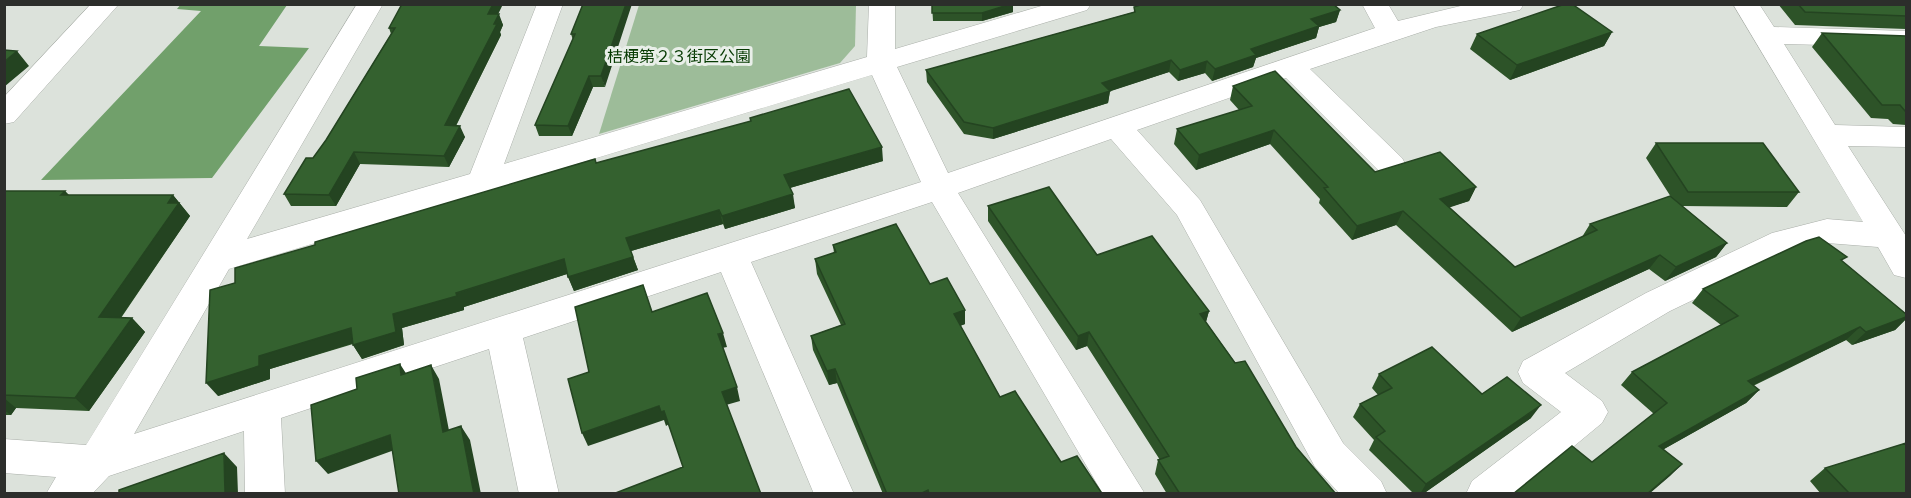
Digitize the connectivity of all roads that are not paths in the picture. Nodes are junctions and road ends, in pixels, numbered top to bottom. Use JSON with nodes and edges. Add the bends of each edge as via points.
{"nodes":[{"id":1,"x":106,"y":4,"type":"edge"},
{"id":2,"x":370,"y":4,"type":"edge"},
{"id":3,"x":550,"y":4,"type":"edge"},
{"id":4,"x":882,"y":4,"type":"edge"},
{"id":5,"x":1078,"y":4,"type":"edge"},
{"id":6,"x":1511,"y":4,"type":"edge"},
{"id":7,"x":1746,"y":4,"type":"edge"},
{"id":8,"x":1047,"y":9,"type":"edge"},
{"id":9,"x":1383,"y":18,"type":"edge"},
{"id":10,"x":1765,"y":35,"type":"junction"},
{"id":11,"x":1906,"y":39,"type":"edge"},
{"id":12,"x":881,"y":63,"type":"junction"},
{"id":13,"x":1291,"y":66,"type":"junction"},
{"id":14,"x":4,"y":115,"type":"edge"},
{"id":15,"x":1117,"y":127,"type":"junction"},
{"id":16,"x":1827,"y":135,"type":"junction"},
{"id":17,"x":1906,"y":137,"type":"edge"},
{"id":18,"x":1391,"y":165,"type":"edge"},
{"id":19,"x":482,"y":182,"type":"junction"},
{"id":20,"x":939,"y":188,"type":"junction"},
{"id":21,"x":1890,"y":236,"type":"junction"},
{"id":22,"x":731,"y":255,"type":"junction"},
{"id":23,"x":215,"y":261,"type":"junction"},
{"id":24,"x":1906,"y":266,"type":"edge"},
{"id":25,"x":503,"y":329,"type":"junction"},
{"id":26,"x":262,"y":408,"type":"junction"},
{"id":27,"x":4,"y":456,"type":"edge"},
{"id":28,"x":96,"y":463,"type":"junction"},
{"id":29,"x":66,"y":494,"type":"edge"},
{"id":30,"x":265,"y":494,"type":"edge"},
{"id":31,"x":539,"y":494,"type":"edge"},
{"id":32,"x":834,"y":494,"type":"edge"},
{"id":33,"x":1125,"y":494,"type":"edge"},
{"id":34,"x":1367,"y":494,"type":"edge"},
{"id":35,"x":1486,"y":494,"type":"edge"}],
"edges":[{"from":1,"to":14,"type":"street"},
{"from":2,"to":23,"type":"street"},
{"from":3,"to":19,"type":"street"},
{"from":4,"to":12,"type":"street"},
{"from":5,"to":8,"type":"street"},
{"from":6,"to":9,"type":"street","via":[[1431,20]]},
{"from":7,"to":10,"type":"street"},
{"from":8,"to":12,"type":"street"},
{"from":9,"to":13,"type":"street"},
{"from":10,"to":11,"type":"street"},
{"from":10,"to":16,"type":"street"},
{"from":12,"to":19,"type":"street"},
{"from":12,"to":20,"type":"street"},
{"from":13,"to":15,"type":"street"},
{"from":13,"to":18,"type":"street"},
{"from":15,"to":20,"type":"street"},
{"from":15,"to":34,"type":"street","via":[[1190,208],[1329,455]]},
{"from":16,"to":17,"type":"street"},
{"from":16,"to":21,"type":"street"},
{"from":19,"to":23,"type":"street"},
{"from":20,"to":22,"type":"street"},
{"from":20,"to":33,"type":"street"},
{"from":21,"to":24,"type":"street"},
{"from":21,"to":35,"type":"street","via":[[1827,231],[1784,242],[1658,302],[1536,372],[1589,412]]},
{"from":22,"to":25,"type":"street"},
{"from":22,"to":32,"type":"street"},
{"from":23,"to":28,"type":"street"},
{"from":25,"to":26,"type":"street"},
{"from":25,"to":31,"type":"street"},
{"from":26,"to":28,"type":"street"},
{"from":26,"to":30,"type":"street"},
{"from":27,"to":28,"type":"street"},
{"from":28,"to":29,"type":"street"}]}
